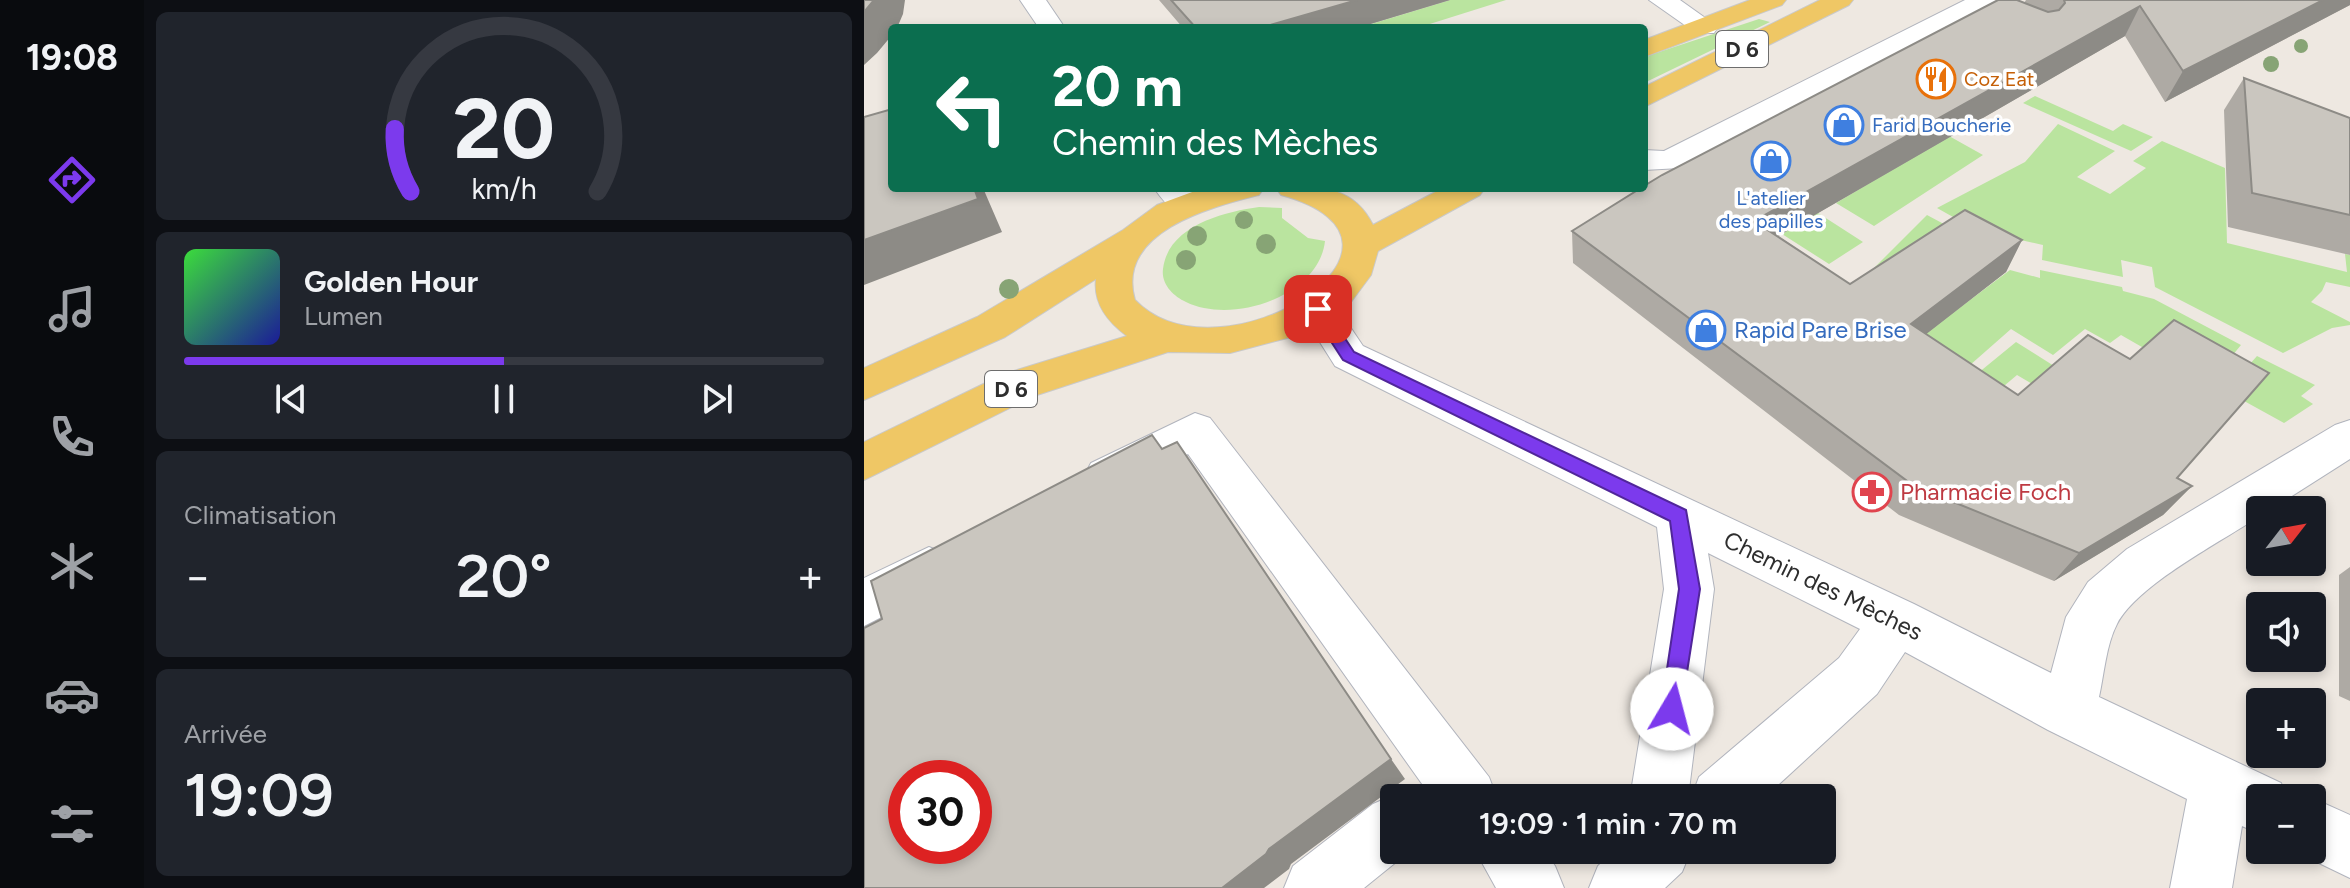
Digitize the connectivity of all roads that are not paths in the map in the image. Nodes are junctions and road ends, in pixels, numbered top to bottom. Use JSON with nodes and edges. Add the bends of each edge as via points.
{"nodes":[{"id":1,"x":1662,"y":0,"type":"edge"},
{"id":2,"x":1773,"y":0,"type":"edge"},
{"id":3,"x":1840,"y":0,"type":"edge"},
{"id":4,"x":1043,"y":2,"type":"edge"},
{"id":5,"x":1986,"y":7,"type":"edge"},
{"id":6,"x":1051,"y":24,"type":"edge"},
{"id":7,"x":1705,"y":27,"type":"junction"},
{"id":8,"x":1648,"y":48,"type":"edge"},
{"id":9,"x":1648,"y":96,"type":"edge"},
{"id":10,"x":1648,"y":160,"type":"edge"},
{"id":11,"x":1225,"y":192,"type":"edge"},
{"id":12,"x":1317,"y":192,"type":"edge"},
{"id":13,"x":1461,"y":192,"type":"edge"},
{"id":14,"x":1178,"y":196,"type":"edge"},
{"id":15,"x":1135,"y":238,"type":"junction"},
{"id":16,"x":1362,"y":245,"type":"junction"},
{"id":17,"x":1318,"y":309,"type":"junction"},
{"id":18,"x":1167,"y":338,"type":"junction"},
{"id":19,"x":864,"y":385,"type":"edge"},
{"id":20,"x":2350,"y":437,"type":"edge"},
{"id":21,"x":864,"y":462,"type":"edge"},
{"id":22,"x":1071,"y":495,"type":"edge"},
{"id":23,"x":1679,"y":516,"type":"junction"},
{"id":24,"x":974,"y":545,"type":"edge"},
{"id":25,"x":864,"y":603,"type":"edge"},
{"id":26,"x":1896,"y":621,"type":"junction"},
{"id":27,"x":2068,"y":711,"type":"junction"},
{"id":28,"x":1445,"y":784,"type":"edge"},
{"id":29,"x":1661,"y":784,"type":"edge"},
{"id":30,"x":1736,"y":784,"type":"edge"},
{"id":31,"x":2239,"y":794,"type":"edge"},
{"id":32,"x":2326,"y":835,"type":"edge"},
{"id":33,"x":1380,"y":836,"type":"edge"},
{"id":34,"x":2350,"y":847,"type":"edge"},
{"id":35,"x":1516,"y":864,"type":"edge"},
{"id":36,"x":1315,"y":888,"type":"edge"},
{"id":37,"x":1533,"y":888,"type":"edge"},
{"id":38,"x":2201,"y":888,"type":"edge"}],
"edges":[{"from":1,"to":7,"type":"street"},
{"from":2,"to":7,"type":"main road","number":"D 6"},
{"from":3,"to":9,"type":"main road","number":"D 6"},
{"from":4,"to":6,"type":"street"},
{"from":5,"to":10,"type":"street","via":[[1669,161]]},
{"from":7,"to":8,"type":"main road","number":"D 6"},
{"from":11,"to":14,"type":"main road"},
{"from":12,"to":16,"type":"main road","via":[[1341,205],[1357,223]]},
{"from":13,"to":16,"type":"main road"},
{"from":14,"to":15,"type":"main road"},
{"from":15,"to":18,"type":"main road","via":[[1119,261],[1112,285],[1119,307],[1137,326]]},
{"from":15,"to":19,"type":"main road","via":[[991,327]]},
{"from":16,"to":17,"type":"main road","via":[[1357,266],[1342,288]]},
{"from":17,"to":18,"type":"main road","via":[[1245,338],[1203,343]]},
{"from":17,"to":23,"type":"street","name":"Chemin des Mèches","via":[[1349,356]]},
{"from":18,"to":21,"type":"main road","number":"D 6","via":[[1019,385]]},
{"from":20,"to":27,"type":"street","via":[[2144,564],[2106,598],[2092,617]]},
{"from":22,"to":28,"type":"street","via":[[1195,430]]},
{"from":23,"to":26,"type":"street","name":"Chemin des Mèches"},
{"from":23,"to":29,"type":"street","via":[[1689,589]]},
{"from":24,"to":25,"type":"street"},
{"from":26,"to":27,"type":"street","name":"Chemin des Mèches"},
{"from":26,"to":30,"type":"street","via":[[1858,676]]},
{"from":27,"to":31,"type":"street","name":"Chemin des Mèches"},
{"from":31,"to":38,"type":"street"},
{"from":32,"to":34,"type":"street"},
{"from":33,"to":36,"type":"street"},
{"from":35,"to":37,"type":"street"}]}
